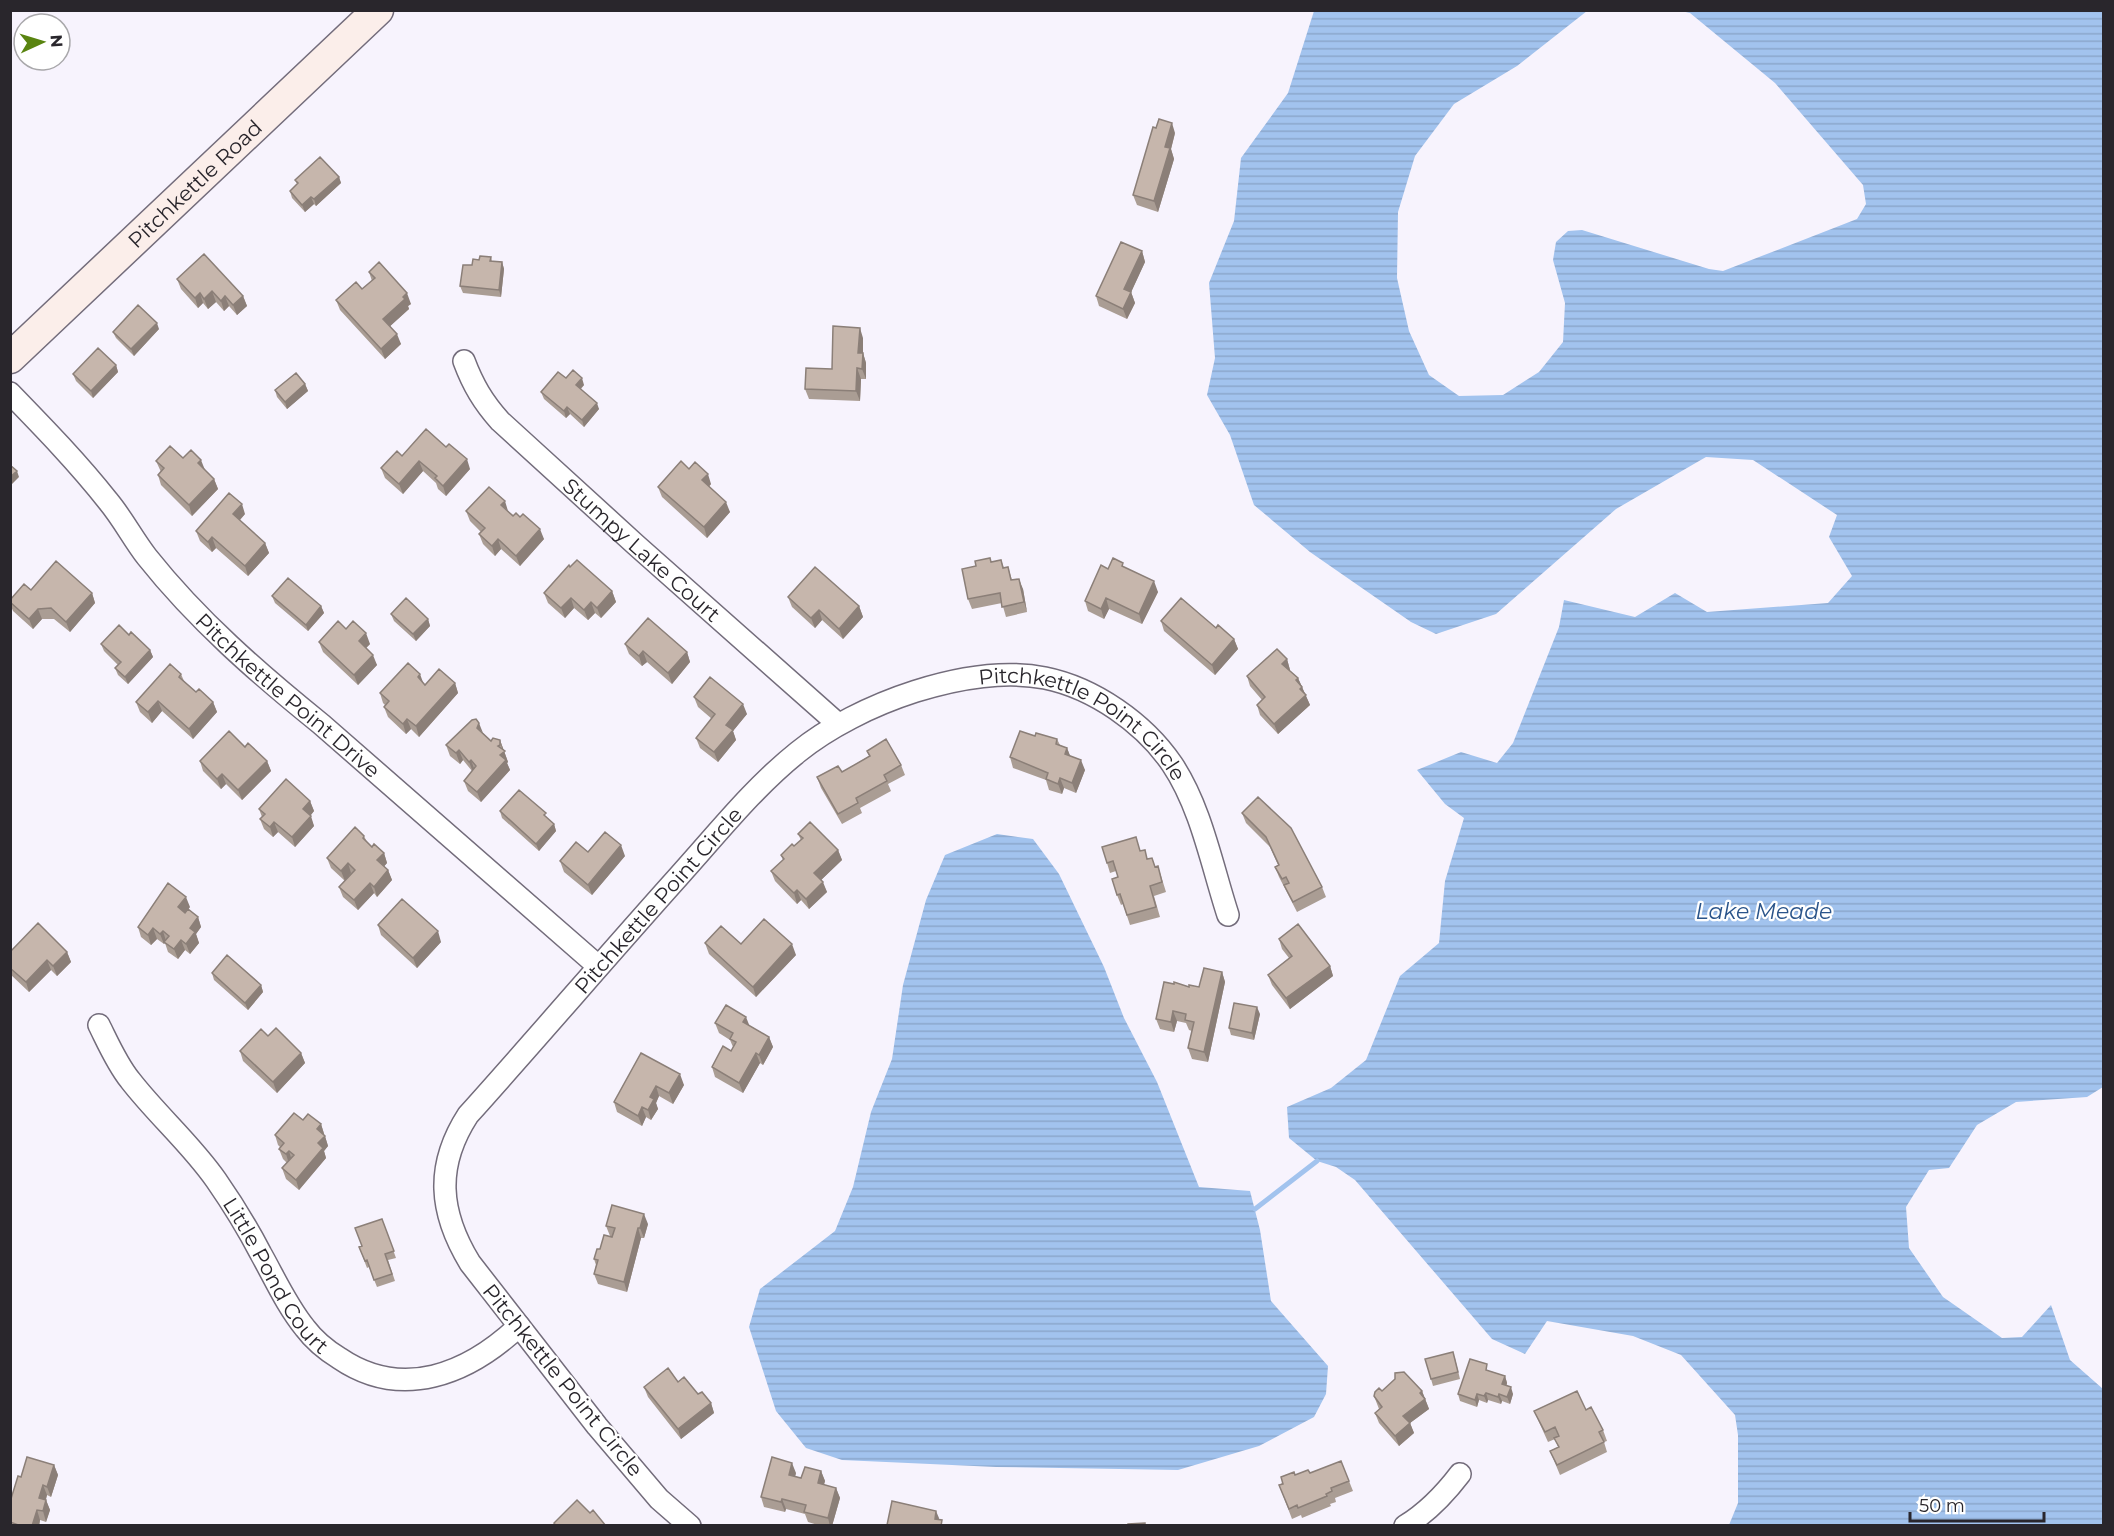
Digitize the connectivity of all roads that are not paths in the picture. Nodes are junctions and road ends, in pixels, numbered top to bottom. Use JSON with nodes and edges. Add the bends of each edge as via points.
{"nodes":[{"id":1,"x":378,"y":10,"type":"edge"},
{"id":2,"x":10,"y":358,"type":"edge"},
{"id":3,"x":464,"y":361,"type":"dead end"},
{"id":4,"x":10,"y":393,"type":"edge"},
{"id":5,"x":838,"y":724,"type":"junction"},
{"id":6,"x":1228,"y":915,"type":"dead end"},
{"id":7,"x":598,"y":966,"type":"junction"},
{"id":8,"x":99,"y":1025,"type":"dead end"},
{"id":9,"x":519,"y":1326,"type":"junction"},
{"id":10,"x":1460,"y":1474,"type":"dead end"},
{"id":11,"x":690,"y":1526,"type":"edge"},
{"id":12,"x":1405,"y":1526,"type":"edge"}],
"edges":[{"from":1,"to":2,"type":"main road","name":"Pitchkettle Road"},
{"from":3,"to":5,"type":"street","name":"Stumpy Lake Court","via":[[473,386],[500,421]]},
{"from":4,"to":7,"type":"street","name":"Pitchkettle Point Drive","via":[[76,462],[147,557],[208,625]]},
{"from":5,"to":6,"type":"street","name":"Pitchkettle Point Circle","via":[[910,693],[987,676],[1044,678],[1090,694],[1136,725],[1171,762],[1194,807]]},
{"from":5,"to":7,"type":"street","name":"Pitchkettle Point Circle","via":[[755,791]]},
{"from":7,"to":9,"type":"street","name":"Pitchkettle Point Circle","via":[[468,1114],[448,1154],[445,1198],[458,1243]]},
{"from":8,"to":9,"type":"street","name":"Little Pond Court","via":[[126,1075],[216,1179],[291,1309],[325,1348],[346,1363],[376,1376],[428,1378],[481,1357]]},
{"from":9,"to":11,"type":"street","name":"Pitchkettle Point Circle","via":[[659,1499]]},
{"from":10,"to":12,"type":"street","via":[[1441,1499]]}]}
